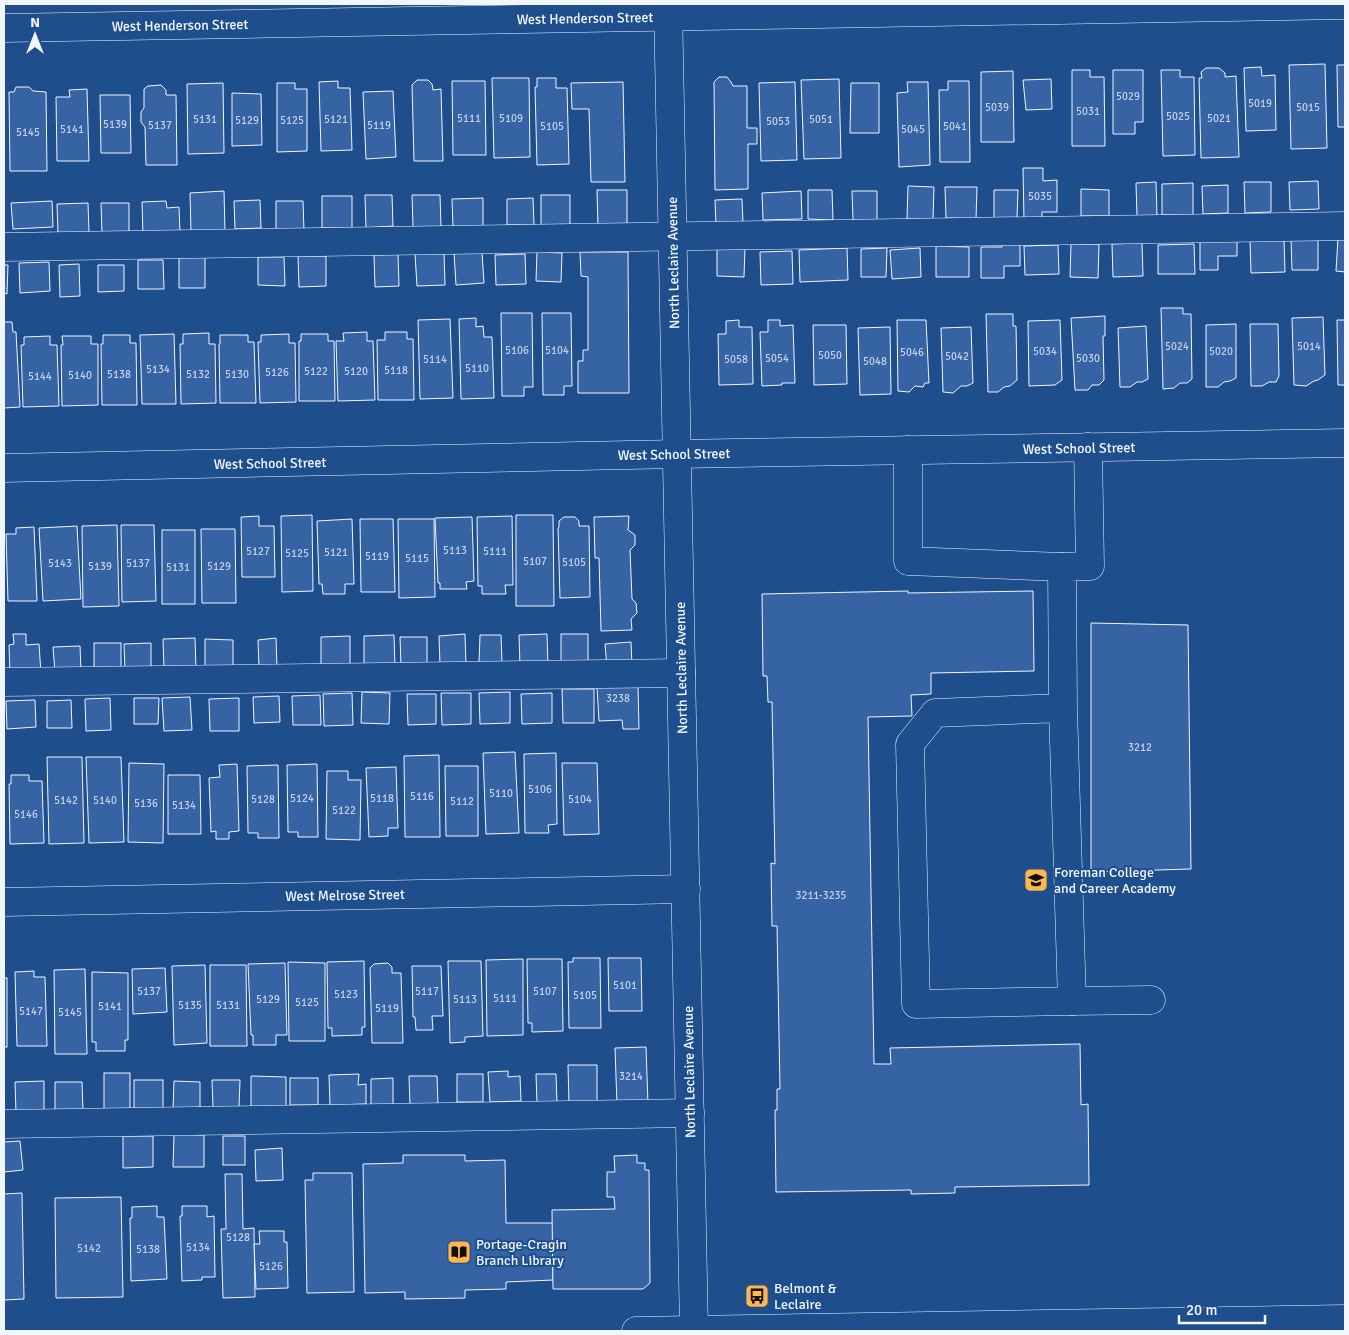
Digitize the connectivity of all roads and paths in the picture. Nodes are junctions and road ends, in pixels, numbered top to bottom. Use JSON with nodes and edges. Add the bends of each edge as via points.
{"nodes":[{"id":1,"x":1345,"y":5,"type":"edge"},
{"id":2,"x":668,"y":10,"type":"edge"},
{"id":3,"x":4,"y":28,"type":"edge"},
{"id":4,"x":1345,"y":226,"type":"edge"},
{"id":5,"x":673,"y":236,"type":"junction"},
{"id":6,"x":4,"y":247,"type":"edge"},
{"id":7,"x":1345,"y":443,"type":"edge"},
{"id":8,"x":1088,"y":447,"type":"junction"},
{"id":9,"x":908,"y":450,"type":"junction"},
{"id":10,"x":677,"y":454,"type":"junction"},
{"id":11,"x":4,"y":468,"type":"edge"},
{"id":12,"x":1062,"y":567,"type":"junction"},
{"id":13,"x":681,"y":673,"type":"junction"},
{"id":14,"x":4,"y":682,"type":"edge"},
{"id":15,"x":1063,"y":708,"type":"junction"},
{"id":16,"x":686,"y":889,"type":"junction"},
{"id":17,"x":4,"y":902,"type":"edge"},
{"id":18,"x":1151,"y":1000,"type":"dead end"},
{"id":19,"x":1072,"y":1001,"type":"junction"},
{"id":20,"x":690,"y":1113,"type":"junction"},
{"id":21,"x":4,"y":1124,"type":"edge"},
{"id":22,"x":1345,"y":1318,"type":"edge"},
{"id":23,"x":636,"y":1331,"type":"edge"},
{"id":24,"x":694,"y":1331,"type":"edge"}],
"edges":[{"from":1,"to":2,"type":"street","name":"West Henderson Street"},
{"from":2,"to":3,"type":"street","name":"West Henderson Street"},
{"from":2,"to":5,"type":"street","name":"North Leclaire Avenue"},
{"from":4,"to":5,"type":"street"},
{"from":5,"to":6,"type":"street"},
{"from":5,"to":10,"type":"street","name":"North Leclaire Avenue"},
{"from":7,"to":8,"type":"street","name":"West School Street"},
{"from":8,"to":9,"type":"street","name":"West School Street"},
{"from":8,"to":12,"type":"street","via":[[1090,566]]},
{"from":9,"to":10,"type":"street","name":"West School Street"},
{"from":9,"to":12,"type":"street","via":[[908,561]]},
{"from":10,"to":11,"type":"street","name":"West School Street"},
{"from":10,"to":13,"type":"street","name":"North Leclaire Avenue"},
{"from":12,"to":15,"type":"street"},
{"from":13,"to":14,"type":"street"},
{"from":13,"to":16,"type":"street","name":"North Leclaire Avenue"},
{"from":15,"to":19,"type":"street"},
{"from":15,"to":19,"type":"street","via":[[935,713],[910,744],[916,1004]]},
{"from":16,"to":17,"type":"street","name":"West Melrose Street"},
{"from":16,"to":20,"type":"street","name":"North Leclaire Avenue"},
{"from":18,"to":19,"type":"street"},
{"from":20,"to":21,"type":"street"},
{"from":20,"to":24,"type":"street","name":"North Leclaire Avenue"},
{"from":22,"to":24,"type":"street"},
{"from":23,"to":24,"type":"street"}]}
